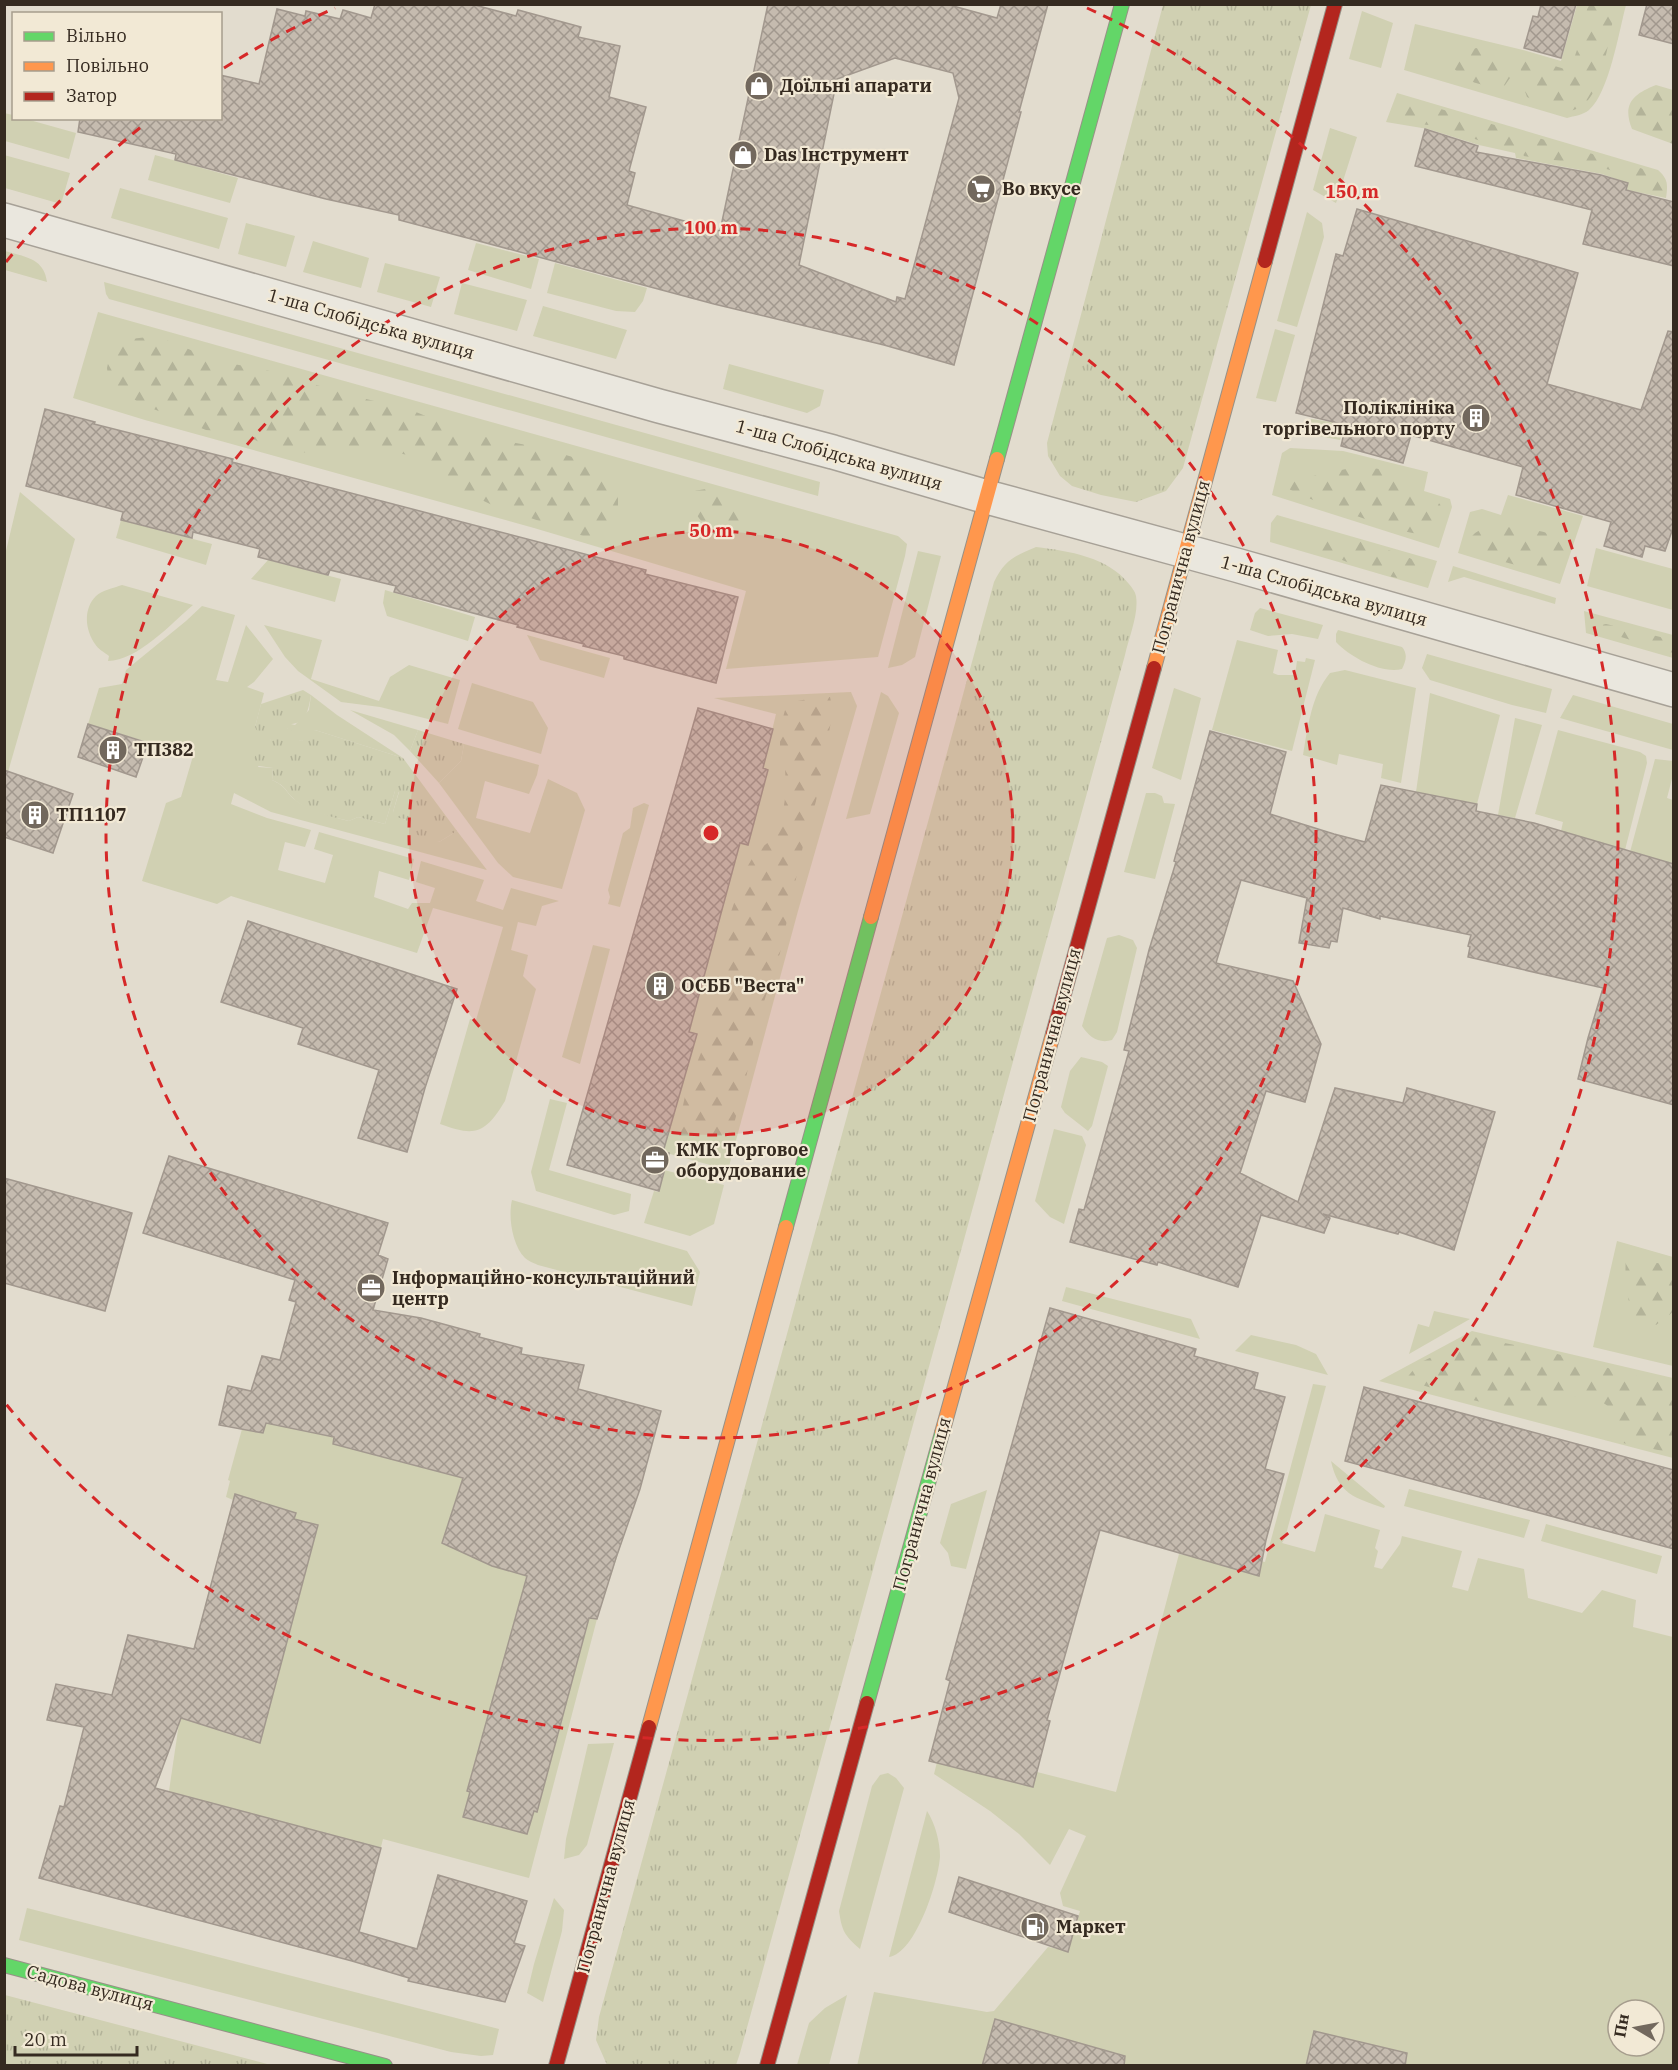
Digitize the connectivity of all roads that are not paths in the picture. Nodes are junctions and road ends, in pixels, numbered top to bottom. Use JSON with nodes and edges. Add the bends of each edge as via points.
{"nodes":[{"id":1,"x":1122,"y":4,"type":"edge"},
{"id":2,"x":1335,"y":4,"type":"edge"},
{"id":3,"x":4,"y":220,"type":"edge"},
{"id":4,"x":987,"y":497,"type":"junction"},
{"id":5,"x":1186,"y":552,"type":"junction"},
{"id":6,"x":1674,"y":690,"type":"edge"},
{"id":7,"x":4,"y":1965,"type":"edge"},
{"id":8,"x":385,"y":2066,"type":"edge"},
{"id":9,"x":556,"y":2066,"type":"edge"},
{"id":10,"x":767,"y":2066,"type":"edge"}],
"edges":[{"from":1,"to":4,"type":"main road","name":"Погранична вулиця"},
{"from":2,"to":5,"type":"main road","name":"Погранична вулиця"},
{"from":3,"to":4,"type":"street","name":"1-ша Слобідська вулиця"},
{"from":4,"to":5,"type":"street","name":"1-ша Слобідська вулиця"},
{"from":4,"to":9,"type":"main road","name":"Погранична вулиця"},
{"from":5,"to":6,"type":"street","name":"1-ша Слобідська вулиця"},
{"from":5,"to":10,"type":"main road","name":"Погранична вулиця"},
{"from":7,"to":8,"type":"main road","name":"Садова вулиця"}]}
